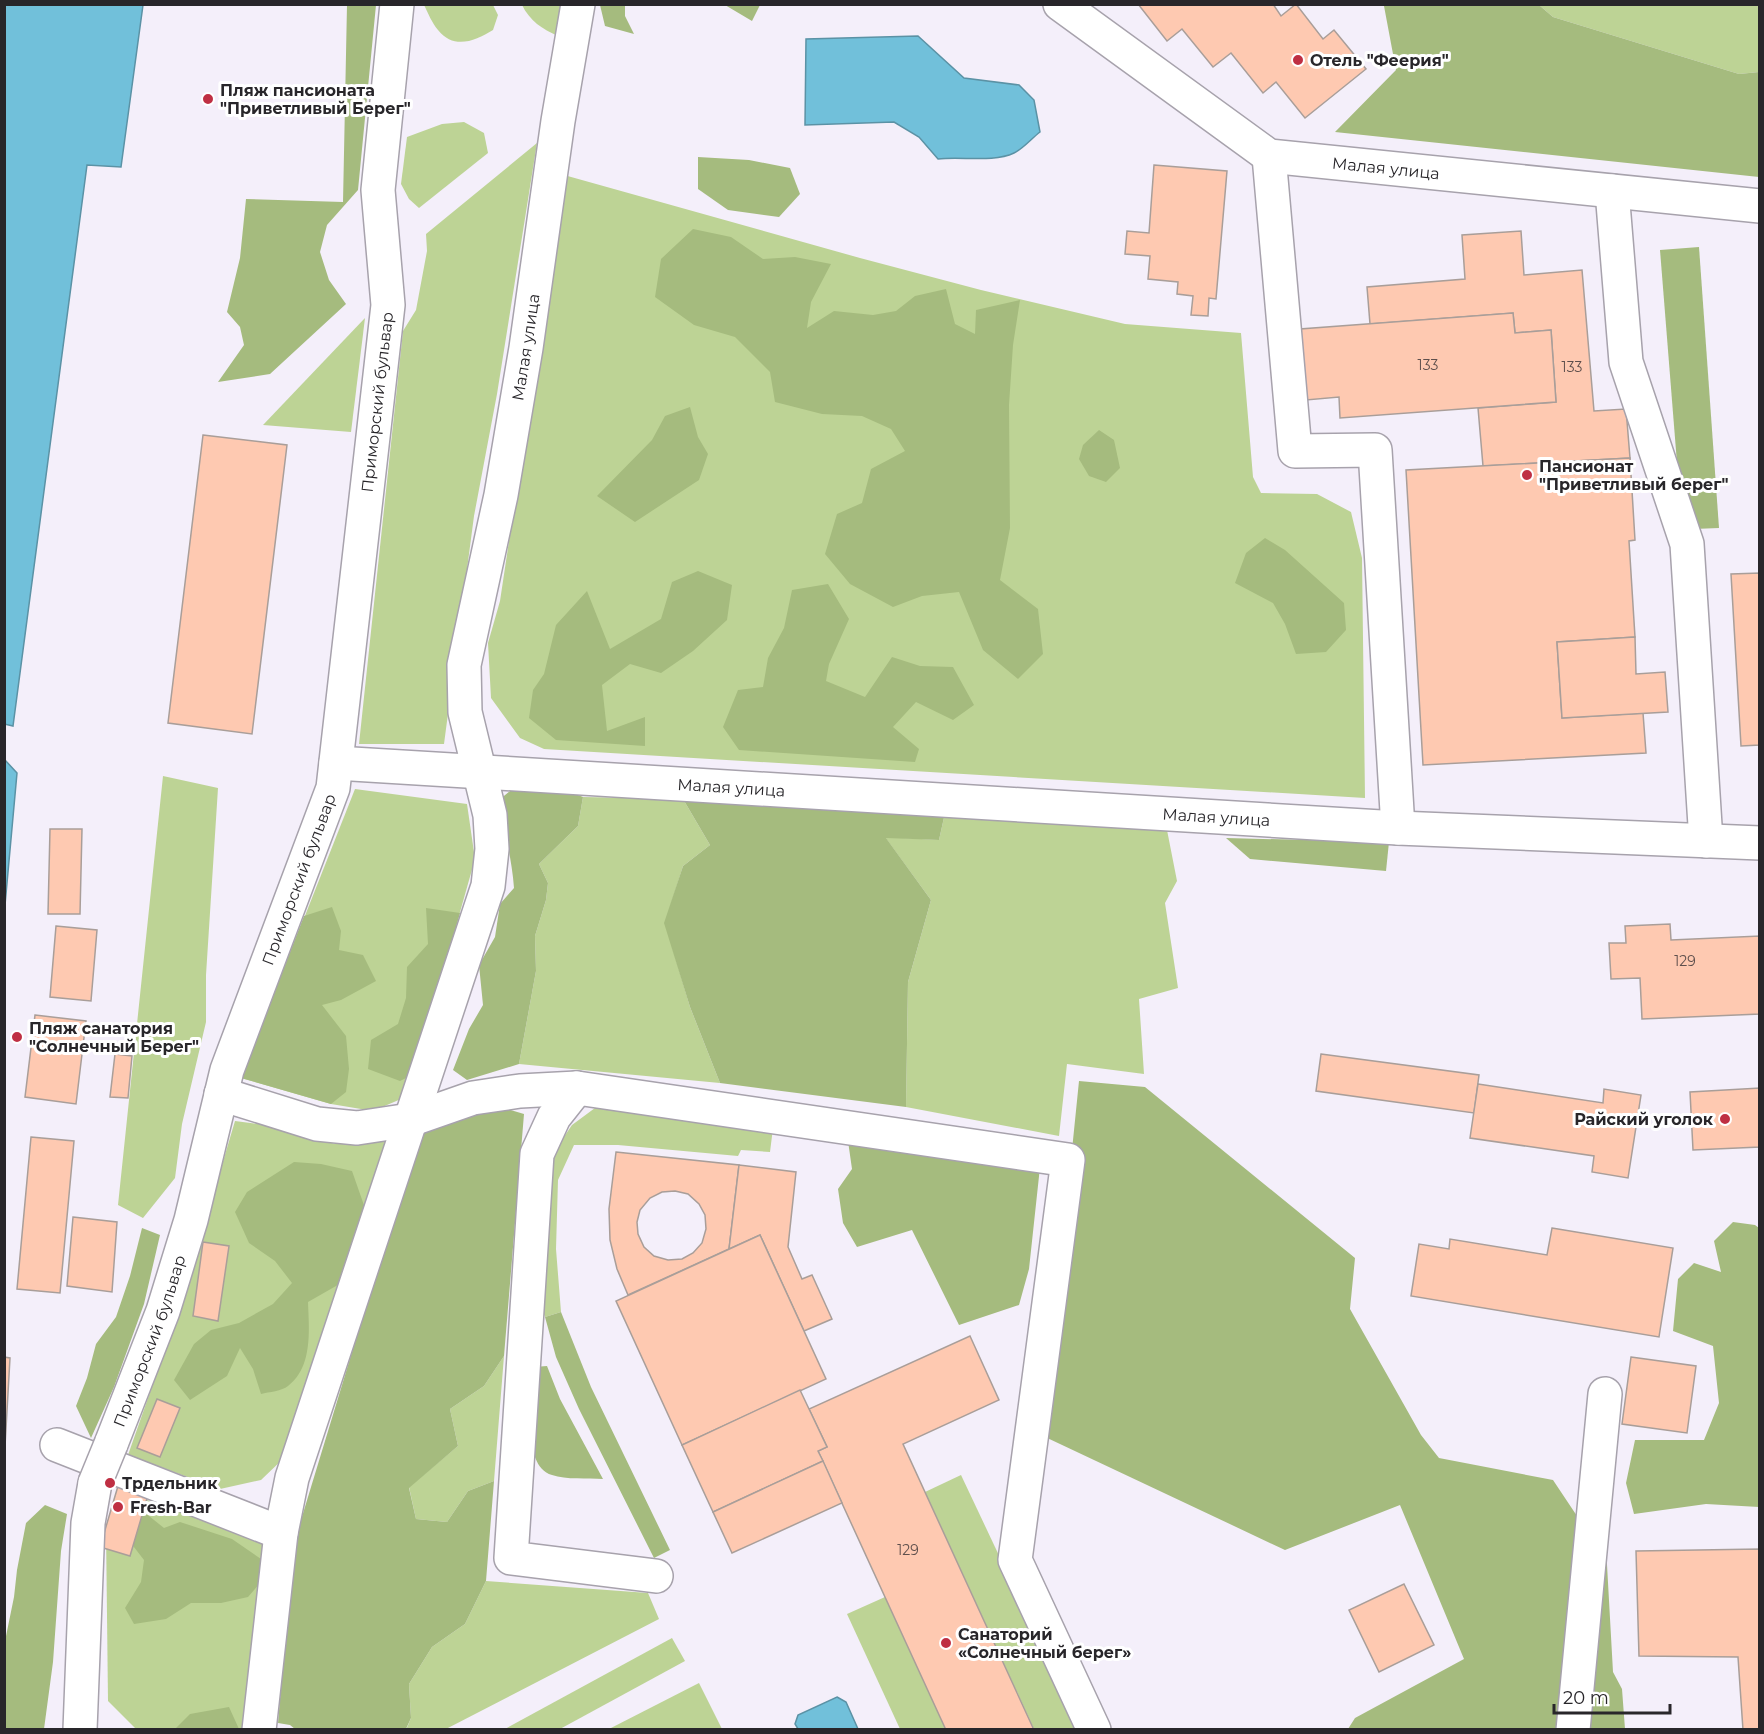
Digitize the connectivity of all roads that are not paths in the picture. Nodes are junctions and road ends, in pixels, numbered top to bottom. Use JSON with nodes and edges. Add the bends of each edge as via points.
{"nodes":[{"id":1,"x":397,"y":4,"type":"edge"},
{"id":2,"x":578,"y":4,"type":"edge"},
{"id":3,"x":1060,"y":4,"type":"edge"},
{"id":4,"x":1269,"y":156,"type":"junction"},
{"id":5,"x":1612,"y":191,"type":"junction"},
{"id":6,"x":1760,"y":206,"type":"edge"},
{"id":7,"x":336,"y":763,"type":"junction"},
{"id":8,"x":480,"y":771,"type":"junction"},
{"id":9,"x":1398,"y":828,"type":"junction"},
{"id":10,"x":1706,"y":841,"type":"junction"},
{"id":11,"x":1760,"y":843,"type":"edge"},
{"id":12,"x":577,"y":1088,"type":"junction"},
{"id":13,"x":221,"y":1094,"type":"junction"},
{"id":14,"x":410,"y":1120,"type":"junction"},
{"id":15,"x":1605,"y":1394,"type":"dead end"},
{"id":16,"x":57,"y":1445,"type":"dead end"},
{"id":17,"x":281,"y":1533,"type":"junction"},
{"id":18,"x":656,"y":1576,"type":"dead end"},
{"id":19,"x":80,"y":1730,"type":"edge"},
{"id":20,"x":259,"y":1730,"type":"edge"},
{"id":21,"x":1094,"y":1730,"type":"edge"},
{"id":22,"x":1573,"y":1730,"type":"edge"}],
"edges":[{"from":1,"to":7,"type":"street","name":"Приморский бульвар","via":[[378,190],[388,305]]},
{"from":2,"to":8,"type":"street","name":"Малая улица","via":[[501,495],[464,665],[465,712]]},
{"from":3,"to":4,"type":"street"},
{"from":4,"to":5,"type":"street","name":"Малая улица"},
{"from":4,"to":9,"type":"street","via":[[1294,451],[1375,450]]},
{"from":5,"to":6,"type":"street","name":"Малая улица"},
{"from":5,"to":10,"type":"street","via":[[1626,362],[1687,544]]},
{"from":7,"to":8,"type":"street"},
{"from":7,"to":13,"type":"street","name":"Приморский бульвар","via":[[333,788]]},
{"from":8,"to":9,"type":"street","name":"Малая улица"},
{"from":8,"to":14,"type":"street","via":[[490,816],[488,886]]},
{"from":9,"to":10,"type":"street","name":"Малая улица"},
{"from":10,"to":11,"type":"street","name":"Малая улица"},
{"from":12,"to":14,"type":"street","via":[[473,1098]]},
{"from":12,"to":18,"type":"street","via":[[554,1117],[537,1154],[511,1558]]},
{"from":12,"to":21,"type":"street","via":[[1068,1160],[1015,1560]]},
{"from":13,"to":14,"type":"street","via":[[317,1124],[357,1128]]},
{"from":13,"to":19,"type":"street","name":"Приморский бульвар","bridge":true,"via":[[191,1220],[167,1299],[95,1482],[88,1523]]},
{"from":14,"to":17,"type":"street","via":[[292,1478]]},
{"from":15,"to":22,"type":"street"},
{"from":16,"to":17,"type":"street"},
{"from":17,"to":20,"type":"street"}]}
